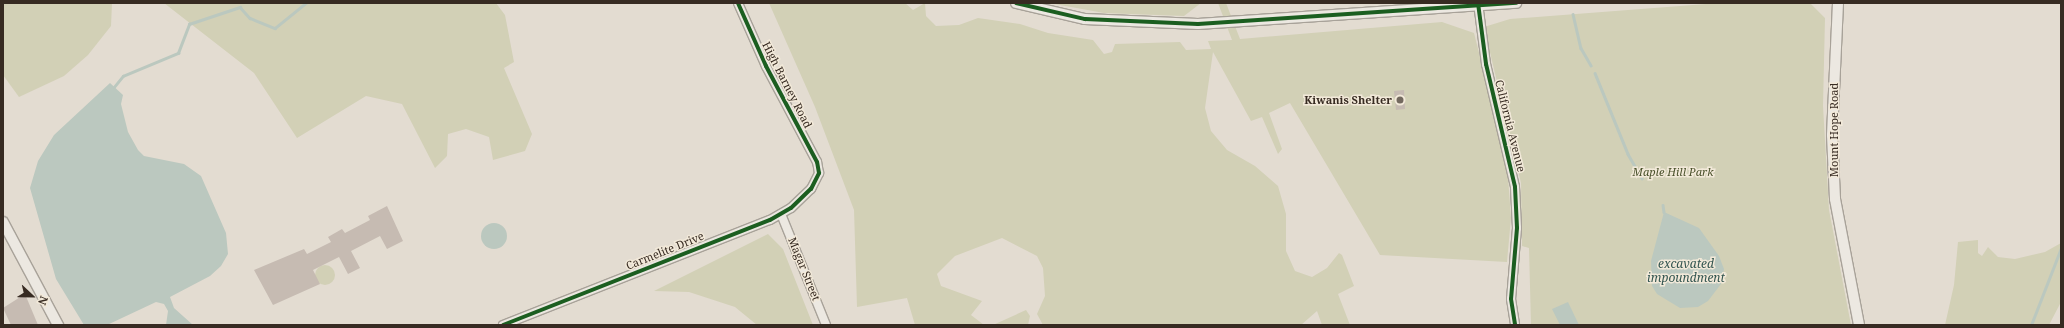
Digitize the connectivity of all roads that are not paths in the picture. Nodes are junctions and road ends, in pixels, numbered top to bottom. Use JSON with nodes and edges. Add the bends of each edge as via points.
{"nodes":[{"id":1,"x":738,"y":3,"type":"edge"},
{"id":2,"x":1016,"y":3,"type":"edge"},
{"id":3,"x":1516,"y":3,"type":"edge"},
{"id":4,"x":1838,"y":3,"type":"edge"},
{"id":5,"x":1478,"y":4,"type":"edge"},
{"id":6,"x":818,"y":174,"type":"joint"},
{"id":7,"x":781,"y":214,"type":"junction"},
{"id":8,"x":3,"y":222,"type":"edge"},
{"id":9,"x":58,"y":325,"type":"edge"},
{"id":10,"x":503,"y":325,"type":"edge"},
{"id":11,"x":826,"y":325,"type":"edge"},
{"id":12,"x":1516,"y":325,"type":"edge"},
{"id":13,"x":1859,"y":325,"type":"edge"}],
"edges":[{"from":1,"to":6,"type":"street","name":"High Barney Road","via":[[766,66],[814,155]]},
{"from":2,"to":5,"type":"street","via":[[1085,19],[1160,24]]},
{"from":3,"to":5,"type":"street"},
{"from":4,"to":13,"type":"street","name":"Mount Hope Road","via":[[1832,135],[1835,199]]},
{"from":5,"to":12,"type":"street","name":"California Avenue","via":[[1486,64],[1515,187],[1517,228],[1512,299]]},
{"from":6,"to":7,"type":"street","name":"Carmelite Drive","via":[[811,189]]},
{"from":7,"to":10,"type":"street","name":"Carmelite Drive"},
{"from":7,"to":11,"type":"street","name":"Magar Street"},
{"from":8,"to":9,"type":"street"}]}
